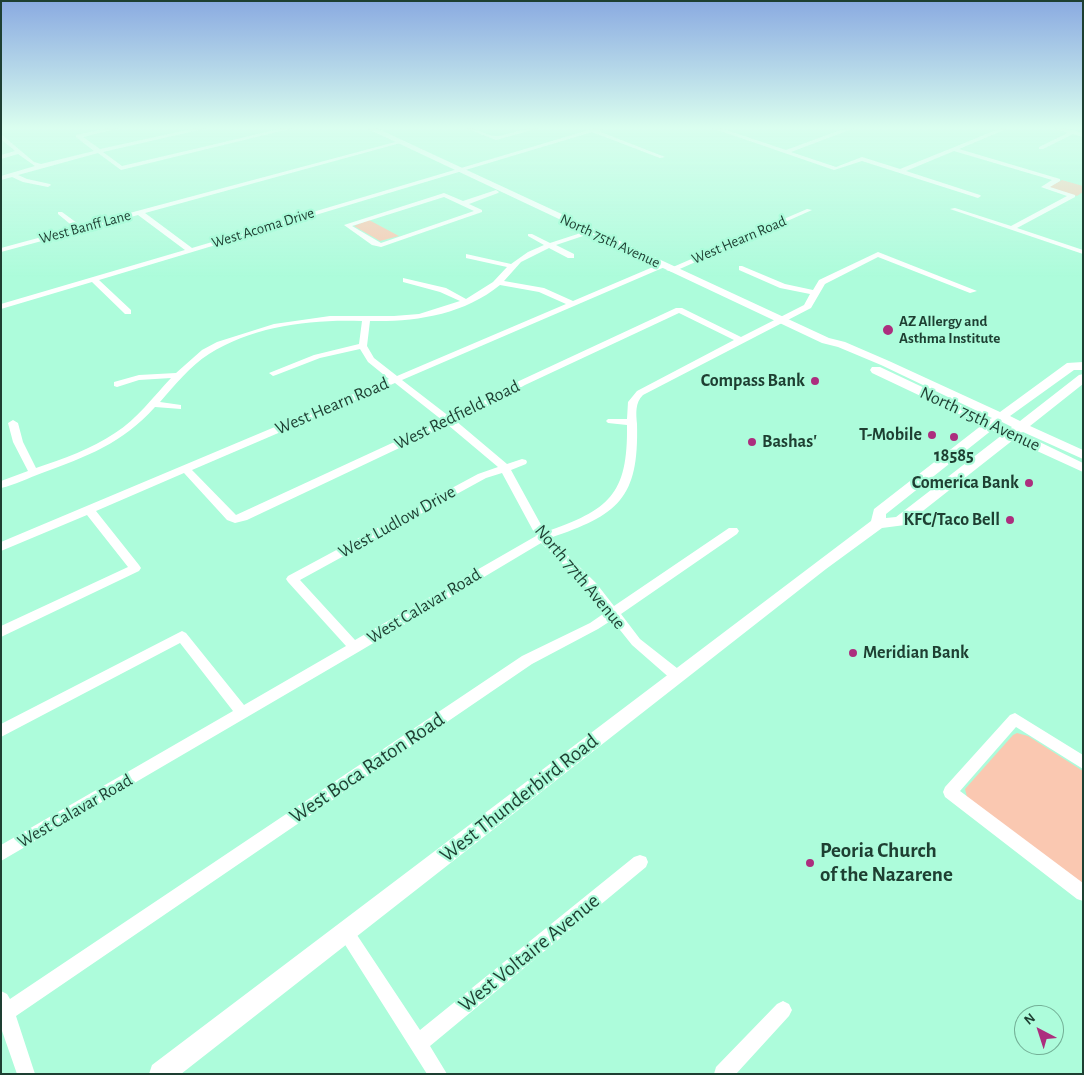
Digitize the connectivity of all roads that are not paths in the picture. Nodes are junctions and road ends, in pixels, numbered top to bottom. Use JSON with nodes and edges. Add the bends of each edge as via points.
{"nodes":[{"id":1,"x":18,"y":177,"type":"edge"},
{"id":2,"x":272,"y":177,"type":"edge"},
{"id":3,"x":436,"y":177,"type":"edge"},
{"id":4,"x":475,"y":177,"type":"edge"},
{"id":5,"x":917,"y":177,"type":"edge"},
{"id":6,"x":1048,"y":177,"type":"edge"},
{"id":7,"x":48,"y":184,"type":"dead end"},
{"id":8,"x":970,"y":200,"type":"dead end"},
{"id":9,"x":961,"y":204,"type":"dead end"},
{"id":10,"x":809,"y":210,"type":"dead end"},
{"id":11,"x":60,"y":213,"type":"dead end"},
{"id":12,"x":140,"y":213,"type":"junction"},
{"id":13,"x":1012,"y":228,"type":"junction"},
{"id":14,"x":80,"y":229,"type":"junction"},
{"id":15,"x":590,"y":232,"type":"junction"},
{"id":16,"x":530,"y":235,"type":"dead end"},
{"id":17,"x":381,"y":245,"type":"joint"},
{"id":18,"x":551,"y":246,"type":"junction"},
{"id":19,"x":1,"y":250,"type":"edge"},
{"id":20,"x":190,"y":250,"type":"junction"},
{"id":21,"x":1083,"y":252,"type":"edge"},
{"id":22,"x":469,"y":256,"type":"dead end"},
{"id":23,"x":571,"y":256,"type":"dead end"},
{"id":24,"x":511,"y":266,"type":"junction"},
{"id":25,"x":666,"y":268,"type":"junction"},
{"id":26,"x":742,"y":268,"type":"dead end"},
{"id":27,"x":93,"y":279,"type":"junction"},
{"id":28,"x":406,"y":280,"type":"dead end"},
{"id":29,"x":498,"y":282,"type":"junction"},
{"id":30,"x":973,"y":291,"type":"dead end"},
{"id":31,"x":816,"y":293,"type":"junction"},
{"id":32,"x":465,"y":301,"type":"junction"},
{"id":33,"x":573,"y":304,"type":"junction"},
{"id":34,"x":334,"y":306,"type":"dead end"},
{"id":35,"x":1,"y":307,"type":"edge"},
{"id":36,"x":128,"y":312,"type":"dead end"},
{"id":37,"x":331,"y":318,"type":"junction"},
{"id":38,"x":366,"y":318,"type":"junction"},
{"id":39,"x":779,"y":320,"type":"junction"},
{"id":40,"x":740,"y":340,"type":"junction"},
{"id":41,"x":363,"y":346,"type":"junction"},
{"id":42,"x":1083,"y":366,"type":"edge"},
{"id":43,"x":273,"y":373,"type":"dead end"},
{"id":44,"x":178,"y":376,"type":"junction"},
{"id":45,"x":1083,"y":378,"type":"edge"},
{"id":46,"x":394,"y":380,"type":"junction"},
{"id":47,"x":116,"y":384,"type":"dead end"},
{"id":48,"x":153,"y":404,"type":"junction"},
{"id":49,"x":178,"y":408,"type":"dead end"},
{"id":50,"x":449,"y":421,"type":"junction"},
{"id":51,"x":611,"y":421,"type":"dead end"},
{"id":52,"x":996,"y":421,"type":"junction"},
{"id":53,"x":632,"y":422,"type":"junction"},
{"id":54,"x":13,"y":423,"type":"dead end"},
{"id":55,"x":1016,"y":430,"type":"junction"},
{"id":56,"x":1083,"y":455,"type":"edge"},
{"id":57,"x":522,"y":462,"type":"dead end"},
{"id":58,"x":504,"y":467,"type":"junction"},
{"id":59,"x":1083,"y":468,"type":"edge"},
{"id":60,"x":185,"y":469,"type":"junction"},
{"id":61,"x":33,"y":472,"type":"junction"},
{"id":62,"x":1,"y":485,"type":"edge"},
{"id":63,"x":89,"y":510,"type":"junction"},
{"id":64,"x":878,"y":523,"type":"junction"},
{"id":65,"x":733,"y":531,"type":"dead end"},
{"id":66,"x":542,"y":537,"type":"junction"},
{"id":67,"x":1,"y":548,"type":"edge"},
{"id":68,"x":612,"y":613,"type":"junction"},
{"id":69,"x":1,"y":632,"type":"edge"},
{"id":70,"x":355,"y":648,"type":"junction"},
{"id":71,"x":677,"y":676,"type":"junction"},
{"id":72,"x":243,"y":713,"type":"junction"},
{"id":73,"x":1,"y":731,"type":"edge"},
{"id":74,"x":1083,"y":763,"type":"edge"},
{"id":75,"x":1,"y":854,"type":"edge"},
{"id":76,"x":640,"y":862,"type":"dead end"},
{"id":77,"x":1083,"y":893,"type":"edge"},
{"id":78,"x":345,"y":932,"type":"junction"},
{"id":79,"x":3,"y":1006,"type":"edge"},
{"id":80,"x":783,"y":1010,"type":"dead end"},
{"id":81,"x":418,"y":1044,"type":"junction"},
{"id":82,"x":26,"y":1074,"type":"edge"},
{"id":83,"x":161,"y":1074,"type":"edge"},
{"id":84,"x":438,"y":1074,"type":"edge"},
{"id":85,"x":723,"y":1074,"type":"edge"}],
"edges":[{"from":1,"to":7,"type":"street"},
{"from":2,"to":12,"type":"street","name":"West Banff Lane"},
{"from":3,"to":20,"type":"street","name":"West Acoma Drive"},
{"from":4,"to":15,"type":"main road","name":"North 75th Avenue"},
{"from":5,"to":8,"type":"street","via":[[978,196]]},
{"from":6,"to":13,"type":"street","via":[[1058,180],[1044,187],[1073,196]]},
{"from":9,"to":13,"type":"street","via":[[951,209]]},
{"from":10,"to":25,"type":"street","name":"West Hearn Road"},
{"from":11,"to":14,"type":"street"},
{"from":12,"to":14,"type":"street","name":"West Banff Lane"},
{"from":12,"to":20,"type":"street"},
{"from":13,"to":21,"type":"street"},
{"from":14,"to":19,"type":"street","name":"West Banff Lane"},
{"from":15,"to":18,"type":"street"},
{"from":15,"to":25,"type":"main road","name":"North 75th Avenue"},
{"from":16,"to":18,"type":"street"},
{"from":17,"to":17,"type":"street","via":[[347,225],[444,195],[480,211]]},
{"from":18,"to":23,"type":"street"},
{"from":18,"to":24,"type":"street"},
{"from":20,"to":27,"type":"street","name":"West Acoma Drive"},
{"from":22,"to":24,"type":"street"},
{"from":24,"to":29,"type":"street"},
{"from":25,"to":33,"type":"street","name":"West Hearn Road"},
{"from":25,"to":39,"type":"main road","name":"North 75th Avenue"},
{"from":26,"to":31,"type":"street","via":[[783,286]]},
{"from":27,"to":35,"type":"street","name":"West Acoma Drive"},
{"from":27,"to":36,"type":"street"},
{"from":28,"to":32,"type":"street","via":[[443,290]]},
{"from":29,"to":32,"type":"street","via":[[486,292]]},
{"from":29,"to":33,"type":"street","via":[[542,290]]},
{"from":30,"to":31,"type":"street","name":"West Calavar Road","via":[[878,254],[825,279]]},
{"from":31,"to":39,"type":"street","name":"West Calavar Road","via":[[808,306]]},
{"from":32,"to":38,"type":"street","via":[[431,314]]},
{"from":33,"to":46,"type":"street","name":"West Hearn Road"},
{"from":34,"to":37,"type":"street"},
{"from":37,"to":38,"type":"street"},
{"from":37,"to":44,"type":"street","via":[[283,324],[237,337],[210,350]]},
{"from":38,"to":41,"type":"street"},
{"from":39,"to":40,"type":"street","name":"West Calavar Road"},
{"from":39,"to":52,"type":"main road","name":"North 75th Avenue","via":[[885,363]]},
{"from":40,"to":50,"type":"street","name":"West Redfield Road","via":[[679,310]]},
{"from":40,"to":53,"type":"street","name":"West Calavar Road","via":[[643,391],[634,400]]},
{"from":41,"to":43,"type":"street","via":[[309,358]]},
{"from":41,"to":46,"type":"street","name":"North 77th Avenue","via":[[371,360]]},
{"from":42,"to":52,"type":"main road","name":"West Thunderbird Road","via":[[1071,366]]},
{"from":44,"to":47,"type":"street","via":[[151,375]]},
{"from":44,"to":48,"type":"street"},
{"from":45,"to":55,"type":"main road"},
{"from":46,"to":50,"type":"street","name":"North 77th Avenue"},
{"from":46,"to":60,"type":"street","name":"West Hearn Road"},
{"from":48,"to":49,"type":"street"},
{"from":48,"to":61,"type":"street","via":[[120,434]]},
{"from":50,"to":58,"type":"street","name":"North 77th Avenue"},
{"from":50,"to":60,"type":"street","name":"West Redfield Road","via":[[235,519]]},
{"from":51,"to":53,"type":"street"},
{"from":52,"to":55,"type":"main road","name":"North 75th Avenue"},
{"from":52,"to":64,"type":"main road","name":"West Thunderbird Road","via":[[879,512]]},
{"from":53,"to":66,"type":"street","name":"West Calavar Road","via":[[632,467],[620,493],[607,507],[586,520]]},
{"from":54,"to":61,"type":"street","via":[[18,442]]},
{"from":55,"to":56,"type":"main road","name":"North 75th Avenue"},
{"from":55,"to":59,"type":"main road","name":"North 75th Avenue"},
{"from":55,"to":64,"type":"main road","via":[[900,522]]},
{"from":57,"to":58,"type":"street","name":"West Ludlow Drive"},
{"from":58,"to":66,"type":"street","name":"North 77th Avenue"},
{"from":58,"to":70,"type":"street","name":"West Ludlow Drive","via":[[292,579]]},
{"from":60,"to":63,"type":"street","name":"West Hearn Road"},
{"from":61,"to":62,"type":"street"},
{"from":63,"to":67,"type":"street","name":"West Hearn Road"},
{"from":63,"to":69,"type":"street","via":[[135,568]]},
{"from":64,"to":71,"type":"main road","name":"West Thunderbird Road"},
{"from":65,"to":68,"type":"street","name":"West Boca Raton Road"},
{"from":66,"to":68,"type":"street","name":"North 77th Avenue","via":[[592,586]]},
{"from":66,"to":70,"type":"street","name":"West Calavar Road"},
{"from":68,"to":71,"type":"street","name":"North 77th Avenue","via":[[636,642]]},
{"from":68,"to":79,"type":"street","name":"West Boca Raton Road","via":[[574,637],[527,660]]},
{"from":70,"to":72,"type":"street","name":"West Calavar Road"},
{"from":71,"to":78,"type":"main road","name":"West Thunderbird Road"},
{"from":72,"to":73,"type":"street","via":[[182,636]]},
{"from":72,"to":75,"type":"street","name":"West Calavar Road"},
{"from":74,"to":77,"type":"street","via":[[1015,719],[950,792]]},
{"from":76,"to":81,"type":"street","name":"West Voltaire Avenue"},
{"from":78,"to":81,"type":"street"},
{"from":78,"to":83,"type":"main road","name":"West Thunderbird Road"},
{"from":79,"to":82,"type":"street"},
{"from":80,"to":85,"type":"street"},
{"from":81,"to":84,"type":"street"}]}
